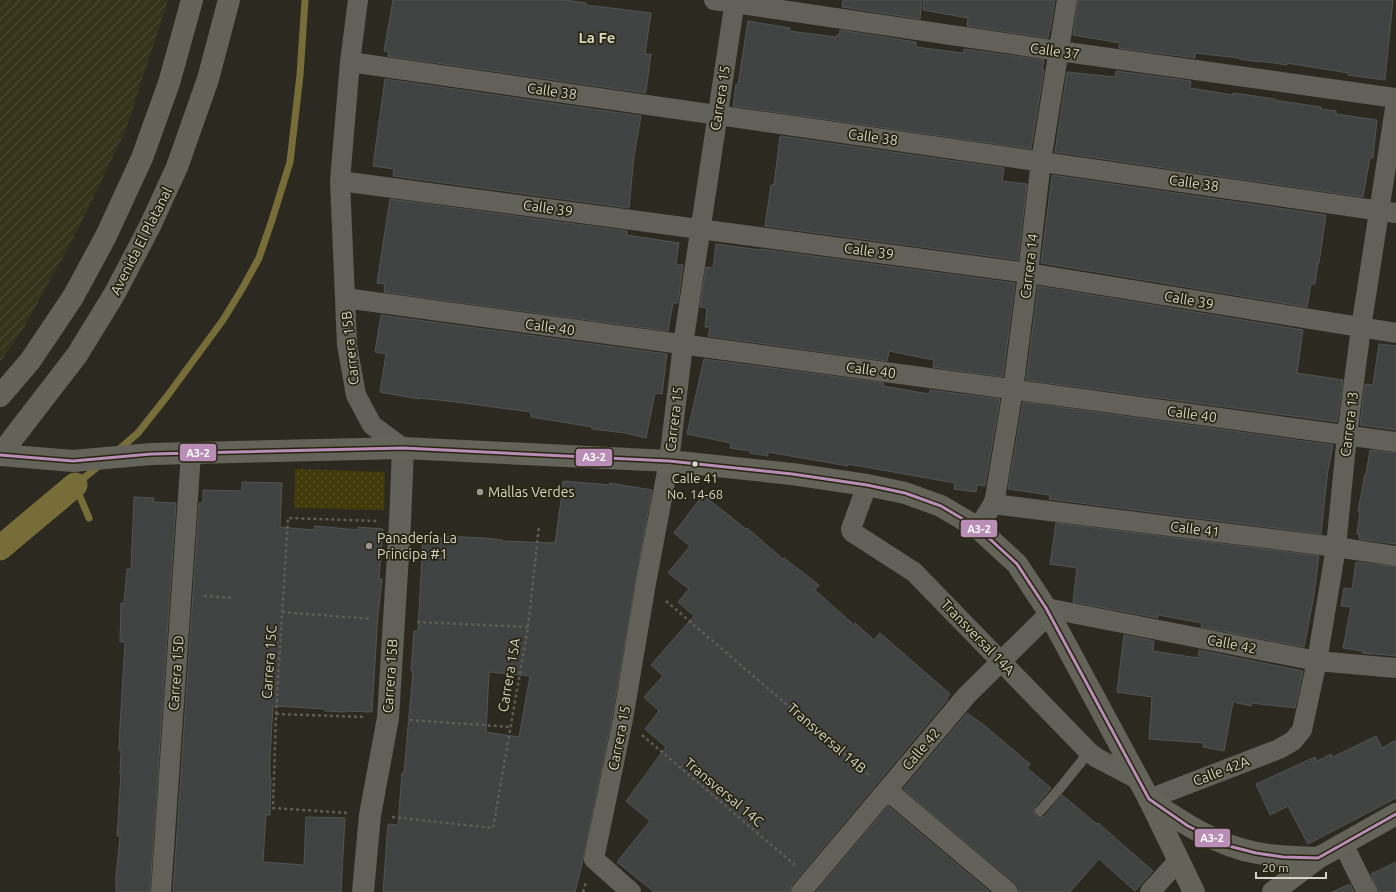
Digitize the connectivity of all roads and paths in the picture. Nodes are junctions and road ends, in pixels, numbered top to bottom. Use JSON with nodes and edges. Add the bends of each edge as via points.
{"nodes":[{"id":1,"x":192,"y":0,"type":"edge"},
{"id":2,"x":229,"y":0,"type":"edge"},
{"id":3,"x":358,"y":0,"type":"edge"},
{"id":4,"x":714,"y":0,"type":"edge"},
{"id":5,"x":1067,"y":0,"type":"edge"},
{"id":6,"x":735,"y":2,"type":"edge"},
{"id":7,"x":1059,"y":51,"type":"junction"},
{"id":8,"x":350,"y":62,"type":"junction"},
{"id":9,"x":1396,"y":98,"type":"edge"},
{"id":10,"x":1396,"y":102,"type":"edge"},
{"id":11,"x":718,"y":115,"type":"junction"},
{"id":12,"x":1041,"y":161,"type":"junction"},
{"id":13,"x":340,"y":181,"type":"junction"},
{"id":14,"x":1387,"y":212,"type":"edge"},
{"id":15,"x":701,"y":228,"type":"junction"},
{"id":16,"x":1028,"y":273,"type":"junction"},
{"id":17,"x":345,"y":298,"type":"junction"},
{"id":18,"x":1361,"y":328,"type":"junction"},
{"id":19,"x":1396,"y":333,"type":"edge"},
{"id":20,"x":683,"y":345,"type":"junction"},
{"id":21,"x":1013,"y":390,"type":"junction"},
{"id":22,"x":0,"y":396,"type":"edge"},
{"id":23,"x":1347,"y":435,"type":"junction"},
{"id":24,"x":1396,"y":442,"type":"edge"},
{"id":25,"x":402,"y":448,"type":"junction"},
{"id":26,"x":191,"y":453,"type":"junction"},
{"id":27,"x":0,"y":455,"type":"edge"},
{"id":28,"x":668,"y":461,"type":"junction"},
{"id":29,"x":867,"y":485,"type":"junction"},
{"id":30,"x":993,"y":504,"type":"junction"},
{"id":31,"x":400,"y":522,"type":"junction"},
{"id":32,"x":539,"y":526,"type":"dead end"},
{"id":33,"x":978,"y":528,"type":"junction"},
{"id":34,"x":1336,"y":547,"type":"junction"},
{"id":35,"x":1396,"y":556,"type":"edge"},
{"id":36,"x":646,"y":583,"type":"junction"},
{"id":37,"x":181,"y":595,"type":"junction"},
{"id":38,"x":234,"y":598,"type":"dead end"},
{"id":39,"x":1048,"y":611,"type":"junction"},
{"id":40,"x":1001,"y":660,"type":"junction"},
{"id":41,"x":1317,"y":661,"type":"junction"},
{"id":42,"x":1396,"y":668,"type":"edge"},
{"id":43,"x":623,"y":720,"type":"junction"},
{"id":44,"x":1293,"y":741,"type":"joint"},
{"id":45,"x":1089,"y":752,"type":"junction"},
{"id":46,"x":1137,"y":778,"type":"junction"},
{"id":47,"x":887,"y":790,"type":"junction"},
{"id":48,"x":1149,"y":799,"type":"junction"},
{"id":49,"x":273,"y":808,"type":"dead end"},
{"id":50,"x":1040,"y":811,"type":"dead end"},
{"id":51,"x":1396,"y":814,"type":"edge"},
{"id":52,"x":493,"y":828,"type":"dead end"},
{"id":53,"x":1343,"y":844,"type":"junction"},
{"id":54,"x":1318,"y":858,"type":"junction"},
{"id":55,"x":1178,"y":861,"type":"junction"},
{"id":56,"x":807,"y":886,"type":"edge"},
{"id":57,"x":161,"y":892,"type":"edge"},
{"id":58,"x":363,"y":892,"type":"edge"},
{"id":59,"x":631,"y":892,"type":"edge"},
{"id":60,"x":1008,"y":892,"type":"edge"},
{"id":61,"x":1150,"y":892,"type":"edge"},
{"id":62,"x":1194,"y":892,"type":"edge"},
{"id":63,"x":1273,"y":892,"type":"edge"},
{"id":64,"x":1367,"y":892,"type":"edge"}],
"edges":[{"from":1,"to":22,"type":"main road","via":[[169,83],[142,158],[106,236],[73,297],[30,361]]},
{"from":2,"to":27,"type":"main road","name":"Avenida El Platanal","via":[[208,79],[177,167],[150,226],[115,293],[77,355]]},
{"from":3,"to":8,"type":"street","name":"Carrera 15B"},
{"from":4,"to":6,"type":"street","name":"Calle 37"},
{"from":5,"to":7,"type":"street","name":"Carrera 14"},
{"from":6,"to":7,"type":"street","name":"Calle 37"},
{"from":6,"to":11,"type":"street","name":"Carrera 15"},
{"from":7,"to":9,"type":"street","name":"Calle 37"},
{"from":7,"to":12,"type":"street","name":"Carrera 14"},
{"from":8,"to":11,"type":"street","name":"Calle 38"},
{"from":8,"to":13,"type":"street","name":"Carrera 15B"},
{"from":10,"to":14,"type":"street","name":"Carrera 13"},
{"from":11,"to":12,"type":"street","name":"Calle 38"},
{"from":11,"to":15,"type":"street","name":"Carrera 15"},
{"from":12,"to":14,"type":"street","name":"Calle 38"},
{"from":12,"to":16,"type":"street","name":"Carrera 14"},
{"from":13,"to":15,"type":"street","name":"Calle 39"},
{"from":13,"to":17,"type":"street","name":"Carrera 15B"},
{"from":14,"to":18,"type":"street","name":"Carrera 13"},
{"from":15,"to":16,"type":"street","name":"Calle 39"},
{"from":15,"to":20,"type":"street","name":"Carrera 15"},
{"from":16,"to":18,"type":"street","name":"Calle 39"},
{"from":16,"to":21,"type":"street","name":"Carrera 14"},
{"from":17,"to":20,"type":"street","name":"Calle 40"},
{"from":17,"to":25,"type":"street","name":"Carrera 15B","via":[[347,345],[356,395],[372,425]]},
{"from":18,"to":19,"type":"street","name":"Calle 39"},
{"from":18,"to":23,"type":"street","name":"Carrera 13"},
{"from":20,"to":21,"type":"street","name":"Calle 40"},
{"from":20,"to":28,"type":"street","name":"Carrera 15"},
{"from":21,"to":23,"type":"street","name":"Calle 40"},
{"from":21,"to":30,"type":"street","name":"Carrera 14"},
{"from":23,"to":24,"type":"street","name":"Calle 40"},
{"from":23,"to":34,"type":"street","name":"Carrera 13"},
{"from":25,"to":26,"type":"main road"},
{"from":25,"to":28,"type":"main road"},
{"from":25,"to":31,"type":"street","name":"Carrera 15B"},
{"from":26,"to":27,"type":"main road","via":[[73,461]]},
{"from":26,"to":37,"type":"street","name":"Carrera 15D"},
{"from":28,"to":29,"type":"main road"},
{"from":28,"to":36,"type":"street","name":"Carrera 15"},
{"from":29,"to":33,"type":"main road","via":[[905,493],[941,506]]},
{"from":29,"to":40,"type":"street","name":"Transversal 14A","via":[[852,532],[914,572]]},
{"from":30,"to":33,"type":"street","name":"Carrera 14"},
{"from":30,"to":34,"type":"street","name":"Calle 41"},
{"from":31,"to":49,"type":"path","name":"Carrera 15C","via":[[288,518]]},
{"from":31,"to":58,"type":"street","name":"Carrera 15B","via":[[388,718],[370,815]]},
{"from":32,"to":52,"type":"path","name":"Carrera 15A","via":[[528,627]]},
{"from":33,"to":39,"type":"main road","via":[[1017,564]]},
{"from":34,"to":35,"type":"street","name":"Calle 41"},
{"from":34,"to":41,"type":"street","name":"Carrera 13"},
{"from":36,"to":43,"type":"street","name":"Carrera 15"},
{"from":36,"to":47,"type":"path","name":"Transversal 14B"},
{"from":37,"to":38,"type":"path"},
{"from":37,"to":57,"type":"street","name":"Carrera 15D"},
{"from":39,"to":40,"type":"street","name":"Calle 42"},
{"from":39,"to":41,"type":"street","name":"Calle 42"},
{"from":39,"to":46,"type":"main road"},
{"from":40,"to":45,"type":"street","name":"Transversal 14A"},
{"from":40,"to":47,"type":"street","name":"Calle 42","via":[[967,694]]},
{"from":41,"to":42,"type":"street","name":"Calle 42"},
{"from":41,"to":44,"type":"street","name":"Carrera 13","via":[[1302,730]]},
{"from":43,"to":56,"type":"path","name":"Transversal 14C"},
{"from":43,"to":59,"type":"street","name":"Carrera 15","via":[[594,859]]},
{"from":44,"to":48,"type":"street","name":"Calle 42A","via":[[1279,749]]},
{"from":45,"to":46,"type":"street","name":"Transversal 14A"},
{"from":45,"to":50,"type":"lane"},
{"from":46,"to":48,"type":"main road"},
{"from":47,"to":56,"type":"street","name":"Calle 42"},
{"from":47,"to":60,"type":"street"},
{"from":48,"to":54,"type":"main road","via":[[1188,826],[1229,846],[1283,857]]},
{"from":48,"to":55,"type":"main road"},
{"from":51,"to":53,"type":"main road"},
{"from":53,"to":54,"type":"main road"},
{"from":53,"to":64,"type":"street"},
{"from":54,"to":63,"type":"main road"},
{"from":55,"to":61,"type":"street"},
{"from":55,"to":62,"type":"main road"}]}
